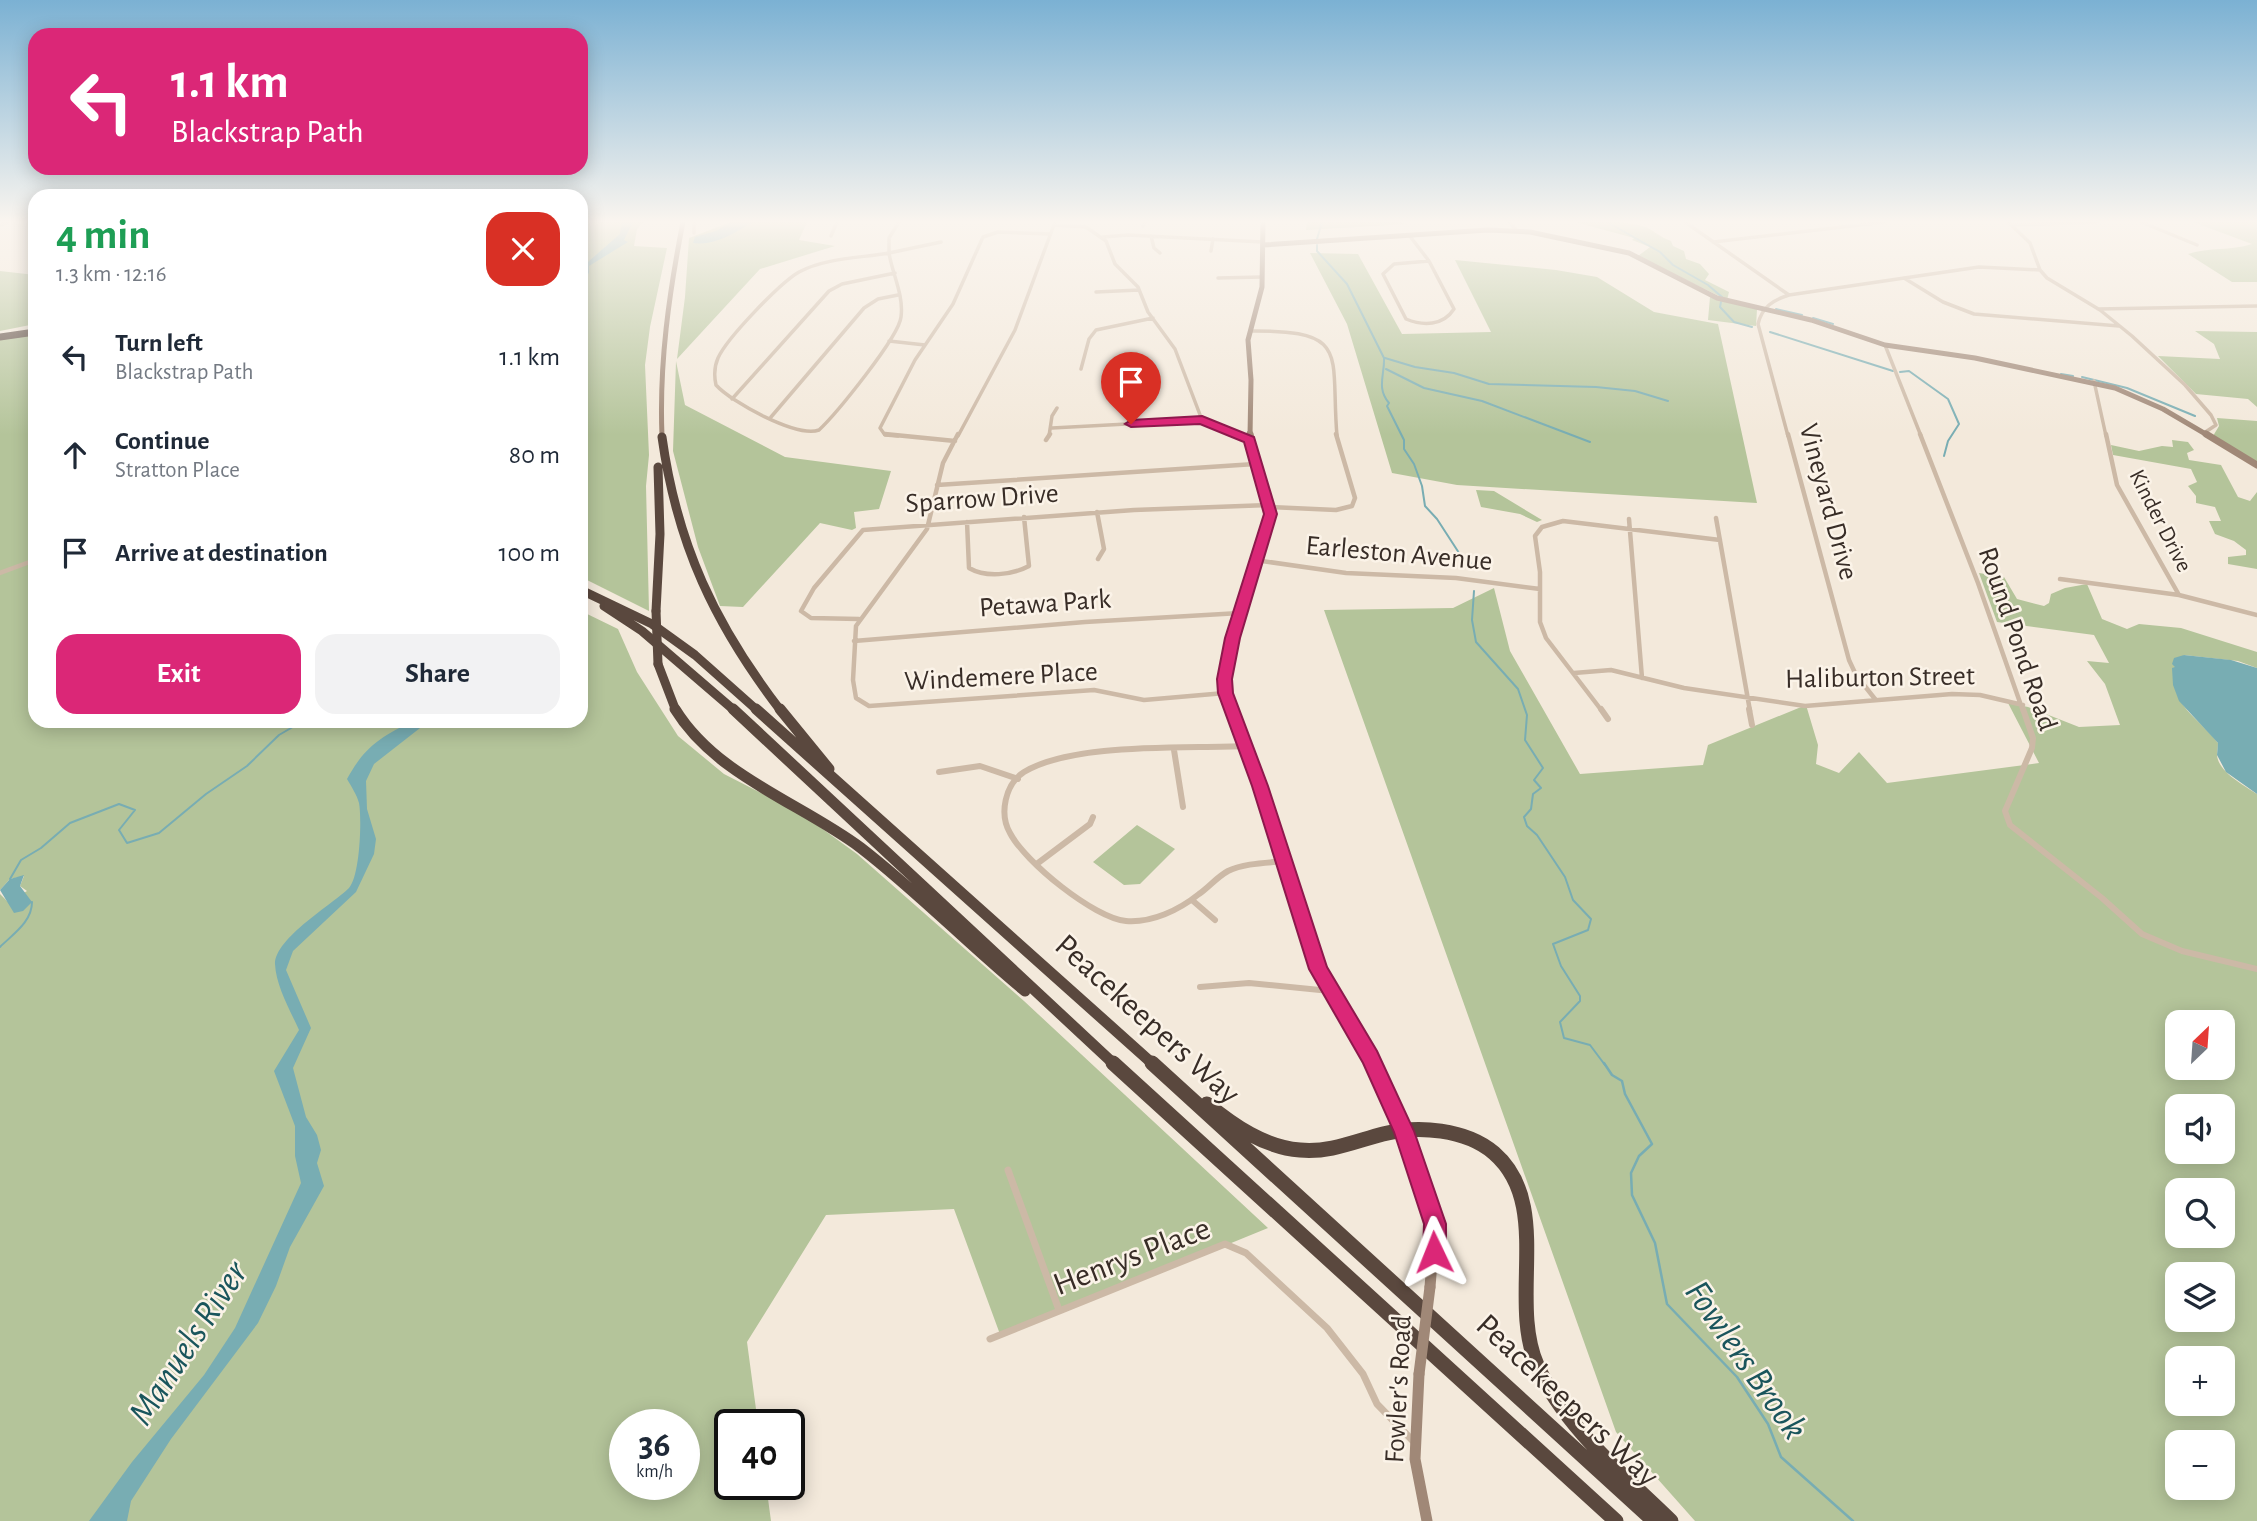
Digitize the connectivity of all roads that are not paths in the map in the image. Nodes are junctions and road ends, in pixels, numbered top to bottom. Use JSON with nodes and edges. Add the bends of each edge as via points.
{"nodes":[{"id":1,"x":670,"y":293,"type":"edge"},
{"id":2,"x":777,"y":293,"type":"edge"},
{"id":3,"x":826,"y":293,"type":"edge"},
{"id":4,"x":958,"y":293,"type":"edge"},
{"id":5,"x":1028,"y":293,"type":"edge"},
{"id":6,"x":1140,"y":293,"type":"edge"},
{"id":7,"x":1260,"y":293,"type":"edge"},
{"id":8,"x":1392,"y":293,"type":"edge"},
{"id":9,"x":1446,"y":293,"type":"edge"},
{"id":10,"x":1706,"y":293,"type":"edge"},
{"id":11,"x":1786,"y":293,"type":"edge"},
{"id":12,"x":1803,"y":293,"type":"edge"},
{"id":13,"x":1929,"y":293,"type":"edge"},
{"id":14,"x":2071,"y":293,"type":"edge"},
{"id":15,"x":898,"y":295,"type":"joint"},
{"id":16,"x":1789,"y":295,"type":"junction"},
{"id":17,"x":2257,"y":306,"type":"edge"},
{"id":18,"x":1763,"y":309,"type":"junction"},
{"id":19,"x":2098,"y":309,"type":"junction"},
{"id":20,"x":1153,"y":318,"type":"junction"},
{"id":21,"x":2120,"y":326,"type":"junction"},
{"id":22,"x":1250,"y":331,"type":"junction"},
{"id":23,"x":28,"y":332,"type":"edge"},
{"id":24,"x":0,"y":337,"type":"edge"},
{"id":25,"x":889,"y":341,"type":"junction"},
{"id":26,"x":925,"y":345,"type":"junction"},
{"id":27,"x":1885,"y":345,"type":"junction"},
{"id":28,"x":1081,"y":369,"type":"dead end"},
{"id":29,"x":2094,"y":382,"type":"junction"},
{"id":30,"x":732,"y":399,"type":"junction"},
{"id":31,"x":1057,"y":408,"type":"dead end"},
{"id":32,"x":771,"y":417,"type":"junction"},
{"id":33,"x":1202,"y":420,"type":"junction"},
{"id":34,"x":1052,"y":428,"type":"junction"},
{"id":35,"x":2204,"y":433,"type":"junction"},
{"id":36,"x":662,"y":437,"type":"junction"},
{"id":37,"x":1046,"y":440,"type":"dead end"},
{"id":38,"x":1250,"y":440,"type":"junction"},
{"id":39,"x":955,"y":441,"type":"junction"},
{"id":40,"x":1255,"y":464,"type":"junction"},
{"id":41,"x":2257,"y":466,"type":"edge"},
{"id":42,"x":937,"y":485,"type":"junction"},
{"id":43,"x":1269,"y":506,"type":"junction"},
{"id":44,"x":1097,"y":512,"type":"junction"},
{"id":45,"x":1024,"y":517,"type":"junction"},
{"id":46,"x":1716,"y":518,"type":"dead end"},
{"id":47,"x":1629,"y":519,"type":"dead end"},
{"id":48,"x":967,"y":522,"type":"junction"},
{"id":49,"x":929,"y":524,"type":"junction"},
{"id":50,"x":1629,"y":529,"type":"junction"},
{"id":51,"x":1720,"y":540,"type":"junction"},
{"id":52,"x":1098,"y":559,"type":"dead end"},
{"id":53,"x":1255,"y":560,"type":"junction"},
{"id":54,"x":28,"y":563,"type":"edge"},
{"id":55,"x":0,"y":573,"type":"edge"},
{"id":56,"x":2060,"y":579,"type":"dead end"},
{"id":57,"x":1540,"y":589,"type":"junction"},
{"id":58,"x":588,"y":594,"type":"edge"},
{"id":59,"x":2179,"y":595,"type":"junction"},
{"id":60,"x":588,"y":596,"type":"edge"},
{"id":61,"x":1240,"y":613,"type":"junction"},
{"id":62,"x":2257,"y":615,"type":"edge"},
{"id":63,"x":859,"y":619,"type":"junction"},
{"id":64,"x":854,"y":641,"type":"junction"},
{"id":65,"x":1574,"y":673,"type":"junction"},
{"id":66,"x":1642,"y":678,"type":"junction"},
{"id":67,"x":1225,"y":693,"type":"junction"},
{"id":68,"x":1747,"y":698,"type":"junction"},
{"id":69,"x":1875,"y":699,"type":"junction"},
{"id":70,"x":862,"y":705,"type":"joint"},
{"id":71,"x":2023,"y":705,"type":"junction"},
{"id":72,"x":1608,"y":719,"type":"dead end"},
{"id":73,"x":1752,"y":725,"type":"dead end"},
{"id":74,"x":1244,"y":746,"type":"junction"},
{"id":75,"x":1174,"y":750,"type":"junction"},
{"id":76,"x":939,"y":772,"type":"dead end"},
{"id":77,"x":1017,"y":779,"type":"junction"},
{"id":78,"x":1183,"y":807,"type":"dead end"},
{"id":79,"x":864,"y":808,"type":"junction"},
{"id":80,"x":1093,"y":817,"type":"dead end"},
{"id":81,"x":1285,"y":861,"type":"junction"},
{"id":82,"x":1038,"y":863,"type":"junction"},
{"id":83,"x":1192,"y":900,"type":"junction"},
{"id":84,"x":1215,"y":920,"type":"dead end"},
{"id":85,"x":2257,"y":969,"type":"edge"},
{"id":86,"x":1200,"y":987,"type":"dead end"},
{"id":87,"x":1330,"y":991,"type":"junction"},
{"id":88,"x":1102,"y":1018,"type":"junction"},
{"id":89,"x":1083,"y":1036,"type":"junction"},
{"id":90,"x":1404,"y":1131,"type":"junction"},
{"id":91,"x":1008,"y":1170,"type":"dead end"},
{"id":92,"x":1059,"y":1310,"type":"junction"},
{"id":93,"x":990,"y":1339,"type":"dead end"},
{"id":94,"x":1416,"y":1444,"type":"junction"},
{"id":95,"x":1427,"y":1521,"type":"edge"},
{"id":96,"x":1616,"y":1521,"type":"edge"},
{"id":97,"x":1654,"y":1521,"type":"edge"},
{"id":98,"x":1671,"y":1521,"type":"edge"}],
"edges":[{"from":1,"to":36,"type":"street","via":[[659,403]]},
{"from":2,"to":30,"type":"street","via":[[719,357],[716,385]]},
{"from":3,"to":30,"type":"street"},
{"from":4,"to":26,"type":"street"},
{"from":5,"to":39,"type":"street","via":[[1015,330]]},
{"from":6,"to":20,"type":"street"},
{"from":7,"to":22,"type":"street"},
{"from":8,"to":9,"type":"street","via":[[1406,319],[1419,323],[1437,322],[1453,311]]},
{"from":10,"to":18,"type":"street"},
{"from":11,"to":16,"type":"street"},
{"from":12,"to":16,"type":"street"},
{"from":13,"to":21,"type":"street","via":[[1974,314]]},
{"from":14,"to":19,"type":"street"},
{"from":15,"to":25,"type":"street","via":[[901,320]]},
{"from":15,"to":32,"type":"street","via":[[864,308]]},
{"from":16,"to":18,"type":"street"},
{"from":17,"to":19,"type":"street"},
{"from":18,"to":27,"type":"street"},
{"from":18,"to":69,"type":"street","name":"Vineyard Drive","via":[[1758,324],[1849,660]]},
{"from":19,"to":21,"type":"street"},
{"from":20,"to":28,"type":"street","via":[[1096,330],[1089,338]]},
{"from":20,"to":33,"type":"street","via":[[1175,349]]},
{"from":21,"to":35,"type":"street","via":[[2213,416],[2215,427]]},
{"from":22,"to":38,"type":"street"},
{"from":22,"to":43,"type":"street","via":[[1304,334],[1326,346],[1334,370],[1337,440],[1355,498],[1352,506],[1343,510]]},
{"from":23,"to":24,"type":"highway"},
{"from":25,"to":26,"type":"street"},
{"from":25,"to":32,"type":"street","via":[[818,430]]},
{"from":26,"to":39,"type":"street","via":[[880,428],[882,433],[903,438]]},
{"from":27,"to":29,"type":"street"},
{"from":27,"to":71,"type":"street","name":"Round Pond Road"},
{"from":29,"to":35,"type":"street","via":[[2141,398]]},
{"from":29,"to":59,"type":"street","name":"Kinder Drive","via":[[2117,485]]},
{"from":30,"to":32,"type":"street"},
{"from":31,"to":34,"type":"street","via":[[1051,417]]},
{"from":33,"to":34,"type":"street"},
{"from":33,"to":38,"type":"street"},
{"from":34,"to":37,"type":"street"},
{"from":35,"to":41,"type":"street"},
{"from":36,"to":79,"type":"highway","via":[[664,471],[677,524],[699,583],[731,642],[768,696]]},
{"from":36,"to":89,"type":"highway","bridge":true,"via":[[658,464],[658,664],[673,707],[712,751],[840,832]]},
{"from":38,"to":40,"type":"street"},
{"from":39,"to":42,"type":"street"},
{"from":40,"to":42,"type":"street"},
{"from":40,"to":43,"type":"street"},
{"from":42,"to":49,"type":"street"},
{"from":43,"to":44,"type":"street","name":"Sparrow Drive"},
{"from":43,"to":53,"type":"street","name":"Fowler's Road"},
{"from":44,"to":45,"type":"street","name":"Sparrow Drive"},
{"from":44,"to":52,"type":"street","via":[[1104,549]]},
{"from":45,"to":48,"type":"street","name":"Sparrow Drive"},
{"from":45,"to":48,"type":"street","via":[[1029,566],[1021,570],[979,573],[969,568]]},
{"from":46,"to":51,"type":"street"},
{"from":47,"to":50,"type":"street"},
{"from":48,"to":49,"type":"street","name":"Sparrow Drive"},
{"from":49,"to":63,"type":"street"},
{"from":49,"to":63,"type":"street","name":"Sparrow Drive","via":[[859,531],[801,610],[808,617]]},
{"from":50,"to":51,"type":"street"},
{"from":50,"to":57,"type":"street","via":[[1563,522],[1542,527],[1534,541]]},
{"from":50,"to":66,"type":"street"},
{"from":51,"to":68,"type":"street"},
{"from":53,"to":57,"type":"street","name":"Earleston Avenue","via":[[1346,573],[1443,576]]},
{"from":53,"to":61,"type":"street","name":"Fowler's Road"},
{"from":54,"to":55,"type":"street"},
{"from":56,"to":59,"type":"street"},
{"from":57,"to":65,"type":"street","via":[[1541,627]]},
{"from":58,"to":79,"type":"highway","name":"Peacekeepers Way","via":[[676,640]]},
{"from":59,"to":62,"type":"street"},
{"from":60,"to":89,"type":"highway","name":"Peacekeepers Way","via":[[704,681]]},
{"from":61,"to":64,"type":"street","name":"Petawa Park"},
{"from":61,"to":67,"type":"street","name":"Fowler's Road","via":[[1228,658]]},
{"from":63,"to":64,"type":"street"},
{"from":64,"to":70,"type":"street","via":[[853,686]]},
{"from":65,"to":66,"type":"street","name":"Haliburton Street","via":[[1605,669]]},
{"from":65,"to":72,"type":"street"},
{"from":66,"to":68,"type":"street","name":"Haliburton Street"},
{"from":67,"to":70,"type":"street","name":"Windemere Place","via":[[1144,700],[1094,690]]},
{"from":67,"to":74,"type":"street","name":"Fowler's Road"},
{"from":68,"to":69,"type":"street","name":"Haliburton Street","via":[[1805,706]]},
{"from":68,"to":73,"type":"street"},
{"from":69,"to":71,"type":"street","name":"Haliburton Street","via":[[1967,694]]},
{"from":71,"to":85,"type":"street","name":"Round Pond Road","via":[[2032,748],[2004,811],[2010,825],[2142,934],[2182,951]]},
{"from":74,"to":75,"type":"street"},
{"from":74,"to":81,"type":"street","name":"Fowler's Road"},
{"from":75,"to":77,"type":"street","via":[[1066,757],[1041,764]]},
{"from":75,"to":78,"type":"street"},
{"from":76,"to":77,"type":"street","via":[[986,765]]},
{"from":77,"to":82,"type":"street","via":[[1003,811],[1010,834]]},
{"from":79,"to":88,"type":"highway","name":"Peacekeepers Way"},
{"from":80,"to":82,"type":"street"},
{"from":81,"to":83,"type":"street","via":[[1231,870],[1212,880]]},
{"from":81,"to":87,"type":"street","name":"Fowler's Road"},
{"from":82,"to":83,"type":"street","via":[[1101,914],[1125,921],[1153,919]]},
{"from":83,"to":84,"type":"street"},
{"from":86,"to":87,"type":"street","via":[[1220,982]]},
{"from":87,"to":90,"type":"street","name":"Fowler's Road","via":[[1370,1057]]},
{"from":88,"to":90,"type":"highway","via":[[1233,1125],[1269,1143],[1325,1151]]},
{"from":88,"to":97,"type":"highway","name":"Peacekeepers Way"},
{"from":89,"to":96,"type":"highway","name":"Peacekeepers Way"},
{"from":90,"to":94,"type":"street","name":"Fowler's Road","bridge":true,"via":[[1435,1224]]},
{"from":90,"to":98,"type":"highway","via":[[1464,1138],[1481,1144],[1507,1166],[1523,1202],[1525,1323],[1537,1365],[1550,1390],[1589,1440]]},
{"from":91,"to":92,"type":"street"},
{"from":92,"to":93,"type":"street","name":"Henrys Place"},
{"from":92,"to":94,"type":"street","name":"Henrys Place","via":[[1213,1246],[1237,1247],[1327,1328],[1363,1374],[1377,1404]]},
{"from":94,"to":95,"type":"street","name":"Fowler's Road"}]}
